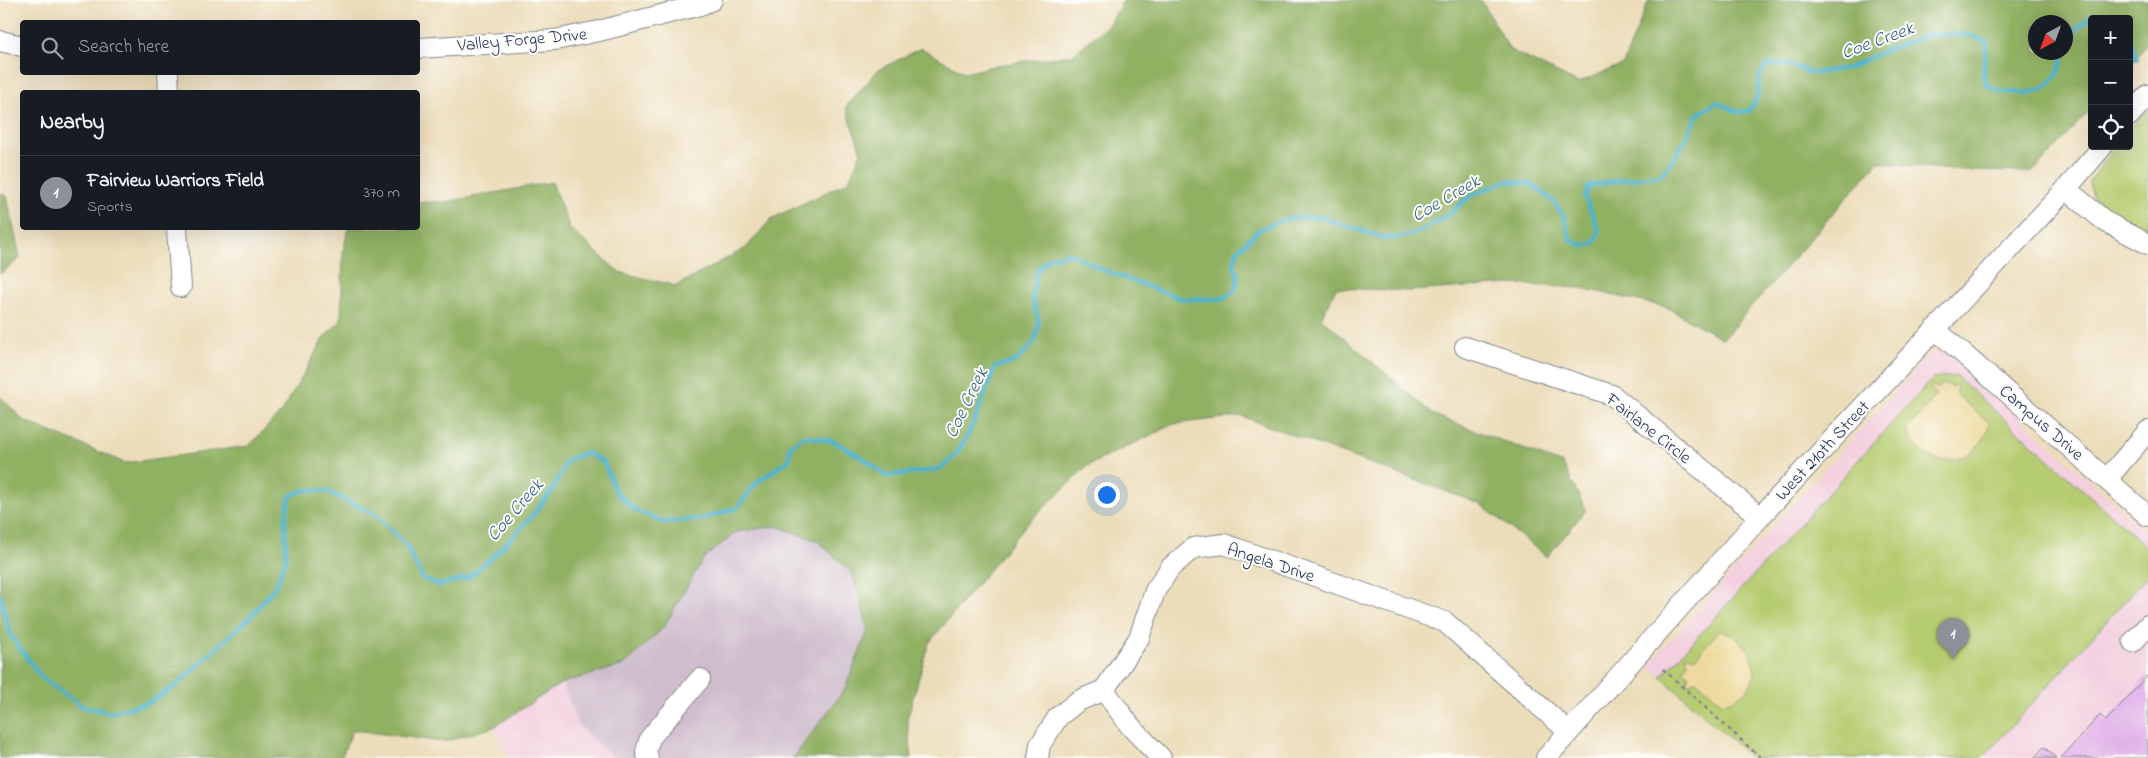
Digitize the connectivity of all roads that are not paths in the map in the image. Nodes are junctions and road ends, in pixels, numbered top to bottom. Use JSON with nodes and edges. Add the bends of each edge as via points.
{"nodes":[{"id":1,"x":712,"y":0,"type":"edge"},
{"id":2,"x":0,"y":41,"type":"edge"},
{"id":3,"x":20,"y":46,"type":"edge"},
{"id":4,"x":420,"y":48,"type":"edge"},
{"id":5,"x":168,"y":75,"type":"edge"},
{"id":6,"x":169,"y":90,"type":"edge"},
{"id":7,"x":2148,"y":95,"type":"edge"},
{"id":8,"x":2133,"y":112,"type":"edge"},
{"id":9,"x":2100,"y":150,"type":"edge"},
{"id":10,"x":2066,"y":189,"type":"junction"},
{"id":11,"x":178,"y":230,"type":"edge"},
{"id":12,"x":2148,"y":244,"type":"edge"},
{"id":13,"x":181,"y":287,"type":"dead end"},
{"id":14,"x":1935,"y":329,"type":"junction"},
{"id":15,"x":1465,"y":347,"type":"dead end"},
{"id":16,"x":2148,"y":431,"type":"edge"},
{"id":17,"x":2107,"y":479,"type":"junction"},
{"id":18,"x":2148,"y":516,"type":"edge"},
{"id":19,"x":1760,"y":517,"type":"junction"},
{"id":20,"x":2148,"y":625,"type":"edge"},
{"id":21,"x":2133,"y":642,"type":"dead end"},
{"id":22,"x":700,"y":679,"type":"dead end"},
{"id":23,"x":1104,"y":690,"type":"junction"},
{"id":24,"x":1569,"y":732,"type":"junction"},
{"id":25,"x":648,"y":758,"type":"edge"},
{"id":26,"x":1038,"y":758,"type":"edge"},
{"id":27,"x":1161,"y":758,"type":"edge"},
{"id":28,"x":1546,"y":758,"type":"edge"}],
"edges":[{"from":1,"to":4,"type":"street","name":"Valley Forge Drive","via":[[556,40]]},
{"from":2,"to":3,"type":"street"},
{"from":5,"to":6,"type":"street"},
{"from":7,"to":8,"type":"street"},
{"from":9,"to":10,"type":"street","name":"West 210th Street"},
{"from":10,"to":12,"type":"street","via":[[2106,222]]},
{"from":10,"to":14,"type":"street","name":"West 210th Street"},
{"from":11,"to":13,"type":"street"},
{"from":14,"to":17,"type":"street","name":"Campus Drive"},
{"from":14,"to":19,"type":"street","name":"West 210th Street"},
{"from":15,"to":19,"type":"street","name":"Fairlane Circle","via":[[1612,395]]},
{"from":16,"to":17,"type":"street"},
{"from":17,"to":18,"type":"street","name":"Campus Drive"},
{"from":19,"to":24,"type":"street","name":"West 210th Street"},
{"from":20,"to":21,"type":"street"},
{"from":22,"to":25,"type":"street","via":[[650,738],[646,751]]},
{"from":23,"to":24,"type":"street","name":"Angela Drive","via":[[1139,638],[1155,591],[1170,568],[1193,548],[1224,544],[1445,622]]},
{"from":23,"to":26,"type":"street","via":[[1078,701],[1058,717],[1040,745]]},
{"from":23,"to":27,"type":"street","via":[[1131,727]]},
{"from":24,"to":28,"type":"street","name":"West 210th Street"}]}
